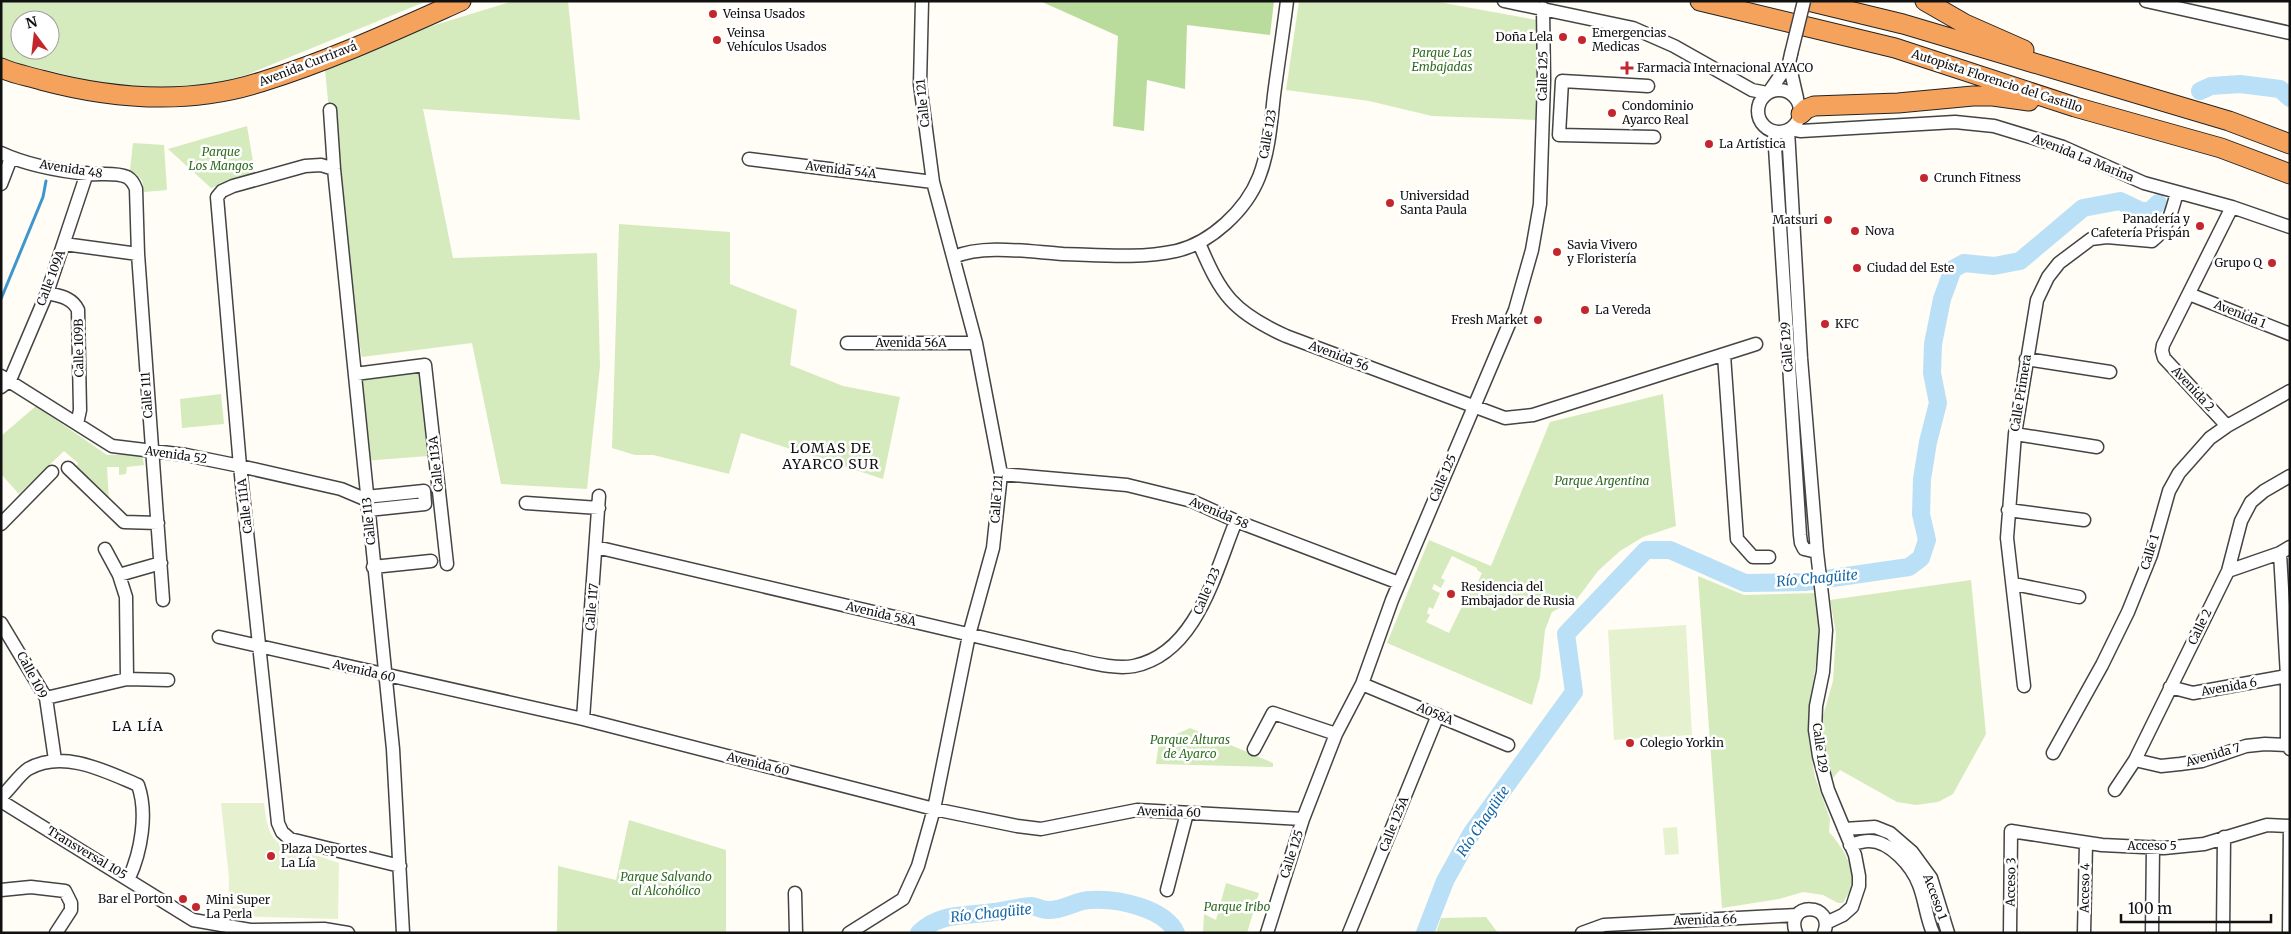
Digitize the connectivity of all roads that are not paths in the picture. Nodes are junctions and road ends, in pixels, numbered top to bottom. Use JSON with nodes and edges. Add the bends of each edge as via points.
{"nodes":[{"id":1,"x":461,"y":1,"type":"edge"},
{"id":2,"x":922,"y":1,"type":"edge"},
{"id":3,"x":1288,"y":1,"type":"edge"},
{"id":4,"x":1504,"y":1,"type":"edge"},
{"id":5,"x":1700,"y":1,"type":"edge"},
{"id":6,"x":1804,"y":1,"type":"edge"},
{"id":7,"x":1808,"y":1,"type":"edge"},
{"id":8,"x":1925,"y":1,"type":"edge"},
{"id":9,"x":2146,"y":1,"type":"edge"},
{"id":10,"x":1543,"y":8,"type":"junction"},
{"id":11,"x":2290,"y":33,"type":"edge"},
{"id":12,"x":1790,"y":59,"type":"junction"},
{"id":13,"x":1,"y":68,"type":"edge"},
{"id":14,"x":2067,"y":73,"type":"junction"},
{"id":15,"x":1544,"y":80,"type":"junction"},
{"id":16,"x":1562,"y":81,"type":"junction"},
{"id":17,"x":1648,"y":86,"type":"dead end"},
{"id":18,"x":1765,"y":95,"type":"junction"},
{"id":19,"x":2075,"y":107,"type":"junction"},
{"id":20,"x":330,"y":110,"type":"dead end"},
{"id":21,"x":1795,"y":119,"type":"junction"},
{"id":22,"x":1774,"y":132,"type":"junction"},
{"id":23,"x":1542,"y":135,"type":"junction"},
{"id":24,"x":1559,"y":135,"type":"junction"},
{"id":25,"x":1654,"y":136,"type":"dead end"},
{"id":26,"x":2290,"y":144,"type":"edge"},
{"id":27,"x":6,"y":155,"type":"edge"},
{"id":28,"x":749,"y":159,"type":"dead end"},
{"id":29,"x":334,"y":169,"type":"junction"},
{"id":30,"x":87,"y":174,"type":"junction"},
{"id":31,"x":2290,"y":174,"type":"edge"},
{"id":32,"x":933,"y":182,"type":"junction"},
{"id":33,"x":1,"y":184,"type":"edge"},
{"id":34,"x":136,"y":188,"type":"joint"},
{"id":35,"x":2177,"y":192,"type":"junction"},
{"id":36,"x":2232,"y":207,"type":"junction"},
{"id":37,"x":2290,"y":227,"type":"edge"},
{"id":38,"x":1199,"y":243,"type":"junction"},
{"id":39,"x":64,"y":244,"type":"junction"},
{"id":40,"x":138,"y":254,"type":"junction"},
{"id":41,"x":954,"y":257,"type":"junction"},
{"id":42,"x":47,"y":293,"type":"junction"},
{"id":43,"x":2189,"y":294,"type":"junction"},
{"id":44,"x":2290,"y":334,"type":"edge"},
{"id":45,"x":847,"y":343,"type":"dead end"},
{"id":46,"x":976,"y":343,"type":"junction"},
{"id":47,"x":1756,"y":344,"type":"dead end"},
{"id":48,"x":1724,"y":355,"type":"junction"},
{"id":49,"x":2026,"y":359,"type":"junction"},
{"id":50,"x":2110,"y":372,"type":"dead end"},
{"id":51,"x":355,"y":374,"type":"junction"},
{"id":52,"x":4,"y":381,"type":"edge"},
{"id":53,"x":2290,"y":391,"type":"edge"},
{"id":54,"x":1472,"y":407,"type":"junction"},
{"id":55,"x":77,"y":424,"type":"junction"},
{"id":56,"x":2227,"y":426,"type":"junction"},
{"id":57,"x":2015,"y":434,"type":"junction"},
{"id":58,"x":2097,"y":447,"type":"dead end"},
{"id":59,"x":151,"y":451,"type":"junction"},
{"id":60,"x":240,"y":466,"type":"junction"},
{"id":61,"x":68,"y":468,"type":"dead end"},
{"id":62,"x":52,"y":472,"type":"dead end"},
{"id":63,"x":1001,"y":474,"type":"junction"},
{"id":64,"x":2290,"y":476,"type":"edge"},
{"id":65,"x":367,"y":502,"type":"junction"},
{"id":66,"x":526,"y":503,"type":"dead end"},
{"id":67,"x":2008,"y":510,"type":"junction"},
{"id":68,"x":2084,"y":520,"type":"dead end"},
{"id":69,"x":1236,"y":521,"type":"junction"},
{"id":70,"x":158,"y":523,"type":"junction"},
{"id":71,"x":1,"y":524,"type":"edge"},
{"id":72,"x":596,"y":547,"type":"junction"},
{"id":73,"x":105,"y":549,"type":"dead end"},
{"id":74,"x":2285,"y":550,"type":"edge"},
{"id":75,"x":1817,"y":552,"type":"junction"},
{"id":76,"x":1769,"y":558,"type":"dead end"},
{"id":77,"x":431,"y":561,"type":"dead end"},
{"id":78,"x":161,"y":564,"type":"junction"},
{"id":79,"x":447,"y":564,"type":"dead end"},
{"id":80,"x":373,"y":567,"type":"junction"},
{"id":81,"x":2228,"y":571,"type":"junction"},
{"id":82,"x":119,"y":575,"type":"junction"},
{"id":83,"x":1399,"y":584,"type":"junction"},
{"id":84,"x":2014,"y":584,"type":"junction"},
{"id":85,"x":2079,"y":597,"type":"dead end"},
{"id":86,"x":163,"y":600,"type":"dead end"},
{"id":87,"x":1,"y":624,"type":"edge"},
{"id":88,"x":969,"y":635,"type":"junction"},
{"id":89,"x":219,"y":637,"type":"dead end"},
{"id":90,"x":261,"y":647,"type":"junction"},
{"id":91,"x":1165,"y":652,"type":"joint"},
{"id":92,"x":384,"y":676,"type":"junction"},
{"id":93,"x":2287,"y":676,"type":"junction"},
{"id":94,"x":127,"y":678,"type":"junction"},
{"id":95,"x":168,"y":680,"type":"dead end"},
{"id":96,"x":1362,"y":684,"type":"junction"},
{"id":97,"x":2024,"y":686,"type":"dead end"},
{"id":98,"x":2170,"y":687,"type":"junction"},
{"id":99,"x":46,"y":698,"type":"junction"},
{"id":100,"x":1438,"y":715,"type":"junction"},
{"id":101,"x":583,"y":719,"type":"junction"},
{"id":102,"x":1336,"y":734,"type":"junction"},
{"id":103,"x":1508,"y":745,"type":"dead end"},
{"id":104,"x":2288,"y":747,"type":"edge"},
{"id":105,"x":1254,"y":749,"type":"dead end"},
{"id":106,"x":2053,"y":754,"type":"dead end"},
{"id":107,"x":55,"y":760,"type":"junction"},
{"id":108,"x":2135,"y":760,"type":"junction"},
{"id":109,"x":2115,"y":790,"type":"dead end"},
{"id":110,"x":1,"y":799,"type":"edge"},
{"id":111,"x":934,"y":809,"type":"junction"},
{"id":112,"x":1187,"y":812,"type":"junction"},
{"id":113,"x":1303,"y":819,"type":"junction"},
{"id":114,"x":2290,"y":826,"type":"edge"},
{"id":115,"x":1844,"y":829,"type":"junction"},
{"id":116,"x":2011,"y":831,"type":"joint"},
{"id":117,"x":2224,"y":837,"type":"junction"},
{"id":118,"x":2086,"y":843,"type":"junction"},
{"id":119,"x":1850,"y":845,"type":"junction"},
{"id":120,"x":2153,"y":847,"type":"junction"},
{"id":121,"x":400,"y":866,"type":"junction"},
{"id":122,"x":129,"y":878,"type":"junction"},
{"id":123,"x":1,"y":890,"type":"edge"},
{"id":124,"x":1167,"y":890,"type":"dead end"},
{"id":125,"x":795,"y":893,"type":"dead end"},
{"id":126,"x":1797,"y":915,"type":"junction"},
{"id":127,"x":1771,"y":918,"type":"junction"},
{"id":128,"x":1670,"y":927,"type":"edge"},
{"id":129,"x":1825,"y":928,"type":"edge"},
{"id":130,"x":57,"y":932,"type":"edge"},
{"id":131,"x":1795,"y":932,"type":"edge"},
{"id":132,"x":348,"y":933,"type":"edge"},
{"id":133,"x":403,"y":933,"type":"edge"},
{"id":134,"x":796,"y":933,"type":"edge"},
{"id":135,"x":849,"y":933,"type":"edge"},
{"id":136,"x":1267,"y":933,"type":"edge"},
{"id":137,"x":1349,"y":933,"type":"edge"},
{"id":138,"x":1582,"y":933,"type":"edge"},
{"id":139,"x":1933,"y":933,"type":"edge"},
{"id":140,"x":1948,"y":933,"type":"edge"},
{"id":141,"x":2010,"y":933,"type":"edge"},
{"id":142,"x":2084,"y":933,"type":"edge"},
{"id":143,"x":2152,"y":933,"type":"edge"},
{"id":144,"x":2223,"y":933,"type":"edge"},
{"id":145,"x":2289,"y":933,"type":"edge"}],
"edges":[{"from":1,"to":13,"type":"highway","name":"Avenida Curriravá","via":[[324,60],[260,83],[204,94],[149,97],[78,90]]},
{"from":2,"to":32,"type":"street","name":"Calle 121","via":[[920,84]]},
{"from":3,"to":38,"type":"street","name":"Calle 123","via":[[1268,140],[1259,178],[1242,206]]},
{"from":4,"to":10,"type":"street"},
{"from":5,"to":19,"type":"highway","name":"Autopista Florencio del Castillo","via":[[1895,48]]},
{"from":6,"to":12,"type":"street","bridge":true},
{"from":7,"to":14,"type":"highway","name":"Autopista Florencio del Castillo","via":[[1903,24]]},
{"from":8,"to":14,"type":"highway"},
{"from":9,"to":11,"type":"street"},
{"from":10,"to":15,"type":"street","name":"Calle 125"},
{"from":10,"to":18,"type":"street","via":[[1619,24],[1654,36]]},
{"from":12,"to":18,"type":"street"},
{"from":12,"to":21,"type":"street","name":"Calle 129"},
{"from":14,"to":26,"type":"highway","name":"Autopista Florencio del Castillo","via":[[2229,121]]},
{"from":15,"to":16,"type":"street"},
{"from":15,"to":23,"type":"street","name":"Calle 125"},
{"from":16,"to":17,"type":"street"},
{"from":16,"to":24,"type":"street"},
{"from":18,"to":21,"type":"street","via":[[1781,89],[1787,91]]},
{"from":18,"to":22,"type":"street","via":[[1758,107],[1760,120]]},
{"from":19,"to":21,"type":"highway","via":[[1973,96],[1814,106]]},
{"from":19,"to":31,"type":"highway","name":"Autopista Florencio del Castillo","via":[[2221,148]]},
{"from":20,"to":29,"type":"street","name":"Calle 113"},
{"from":21,"to":22,"type":"street"},
{"from":21,"to":35,"type":"street","name":"Avenida La Marina","via":[[1801,131],[1977,123],[2055,145],[2144,182]]},
{"from":21,"to":75,"type":"street","name":"Calle 129","via":[[1801,358]]},
{"from":22,"to":75,"type":"street","name":"Calle 129","via":[[1801,543],[1804,549]]},
{"from":23,"to":24,"type":"street"},
{"from":23,"to":54,"type":"street","name":"Calle 125","via":[[1540,204],[1532,250],[1515,310]]},
{"from":24,"to":25,"type":"street"},
{"from":27,"to":30,"type":"street","name":"Avenida 48"},
{"from":27,"to":33,"type":"street"},
{"from":28,"to":32,"type":"street","name":"Avenida 54A"},
{"from":29,"to":51,"type":"street","name":"Calle 113"},
{"from":29,"to":60,"type":"street","name":"Calle 111A","via":[[321,165],[305,166],[233,186],[217,197]]},
{"from":30,"to":34,"type":"street","name":"Avenida 48","via":[[128,177]]},
{"from":30,"to":39,"type":"street","name":"Calle 109A"},
{"from":32,"to":41,"type":"street","name":"Calle 121"},
{"from":34,"to":40,"type":"street","name":"Calle 111"},
{"from":35,"to":36,"type":"street","name":"Avenida La Marina"},
{"from":35,"to":49,"type":"street","name":"Calle Primera","via":[[2170,218],[2161,234],[2152,241],[2107,237],[2091,239],[2059,263],[2037,300]]},
{"from":36,"to":37,"type":"street","name":"Avenida La Marina"},
{"from":36,"to":43,"type":"street"},
{"from":38,"to":41,"type":"street","via":[[1142,256],[972,250]]},
{"from":38,"to":54,"type":"street","name":"Avenida 56","via":[[1223,293],[1259,324]]},
{"from":39,"to":40,"type":"street"},
{"from":39,"to":42,"type":"street","name":"Calle 109A"},
{"from":40,"to":59,"type":"street","name":"Calle 111"},
{"from":41,"to":46,"type":"street","name":"Calle 121"},
{"from":42,"to":52,"type":"street","name":"Calle 109A"},
{"from":42,"to":55,"type":"street","name":"Calle 109B","via":[[68,299],[78,310],[80,410]]},
{"from":43,"to":44,"type":"street","name":"Avenida 1"},
{"from":43,"to":56,"type":"street","name":"Avenida 2","via":[[2162,352]]},
{"from":45,"to":46,"type":"street","name":"Avenida 56A"},
{"from":46,"to":63,"type":"street","name":"Calle 121"},
{"from":47,"to":48,"type":"street","name":"Avenida 56"},
{"from":48,"to":54,"type":"street","name":"Avenida 56","via":[[1534,415],[1505,418]]},
{"from":48,"to":76,"type":"street","via":[[1738,539],[1753,558]]},
{"from":49,"to":50,"type":"street"},
{"from":49,"to":57,"type":"street","name":"Calle Primera"},
{"from":51,"to":65,"type":"street","name":"Calle 113"},
{"from":51,"to":79,"type":"street","name":"Calle 113A","via":[[424,365]]},
{"from":52,"to":55,"type":"street","name":"Avenida 52"},
{"from":53,"to":56,"type":"street","name":"Calle 1"},
{"from":54,"to":83,"type":"street","name":"Calle 125"},
{"from":55,"to":59,"type":"street","name":"Avenida 52","via":[[112,446]]},
{"from":56,"to":106,"type":"street","name":"Calle 1","via":[[2197,452],[2168,491],[2150,555],[2128,612]]},
{"from":57,"to":58,"type":"street"},
{"from":57,"to":67,"type":"street","name":"Calle Primera"},
{"from":59,"to":60,"type":"street","name":"Avenida 52","via":[[186,454]]},
{"from":59,"to":70,"type":"street","name":"Calle 111"},
{"from":60,"to":65,"type":"street","name":"Avenida 52","via":[[341,489]]},
{"from":60,"to":90,"type":"street","name":"Calle 111A"},
{"from":61,"to":70,"type":"street","via":[[124,522]]},
{"from":62,"to":71,"type":"street"},
{"from":63,"to":69,"type":"street","name":"Avenida 58","via":[[1127,485],[1192,501]]},
{"from":63,"to":88,"type":"street","name":"Calle 121","via":[[993,548]]},
{"from":64,"to":81,"type":"street","name":"Calle 2","via":[[2252,502],[2241,521]]},
{"from":65,"to":80,"type":"street","name":"Calle 113"},
{"from":66,"to":72,"type":"street","name":"Calle 117","via":[[599,502]]},
{"from":67,"to":68,"type":"street"},
{"from":67,"to":84,"type":"street","name":"Calle Primera","via":[[2007,538]]},
{"from":69,"to":83,"type":"street","name":"Avenida 58"},
{"from":69,"to":91,"type":"street","name":"Calle 123","via":[[1192,623],[1181,639]]},
{"from":70,"to":78,"type":"street","name":"Calle 111"},
{"from":72,"to":88,"type":"street","name":"Avenida 58A"},
{"from":72,"to":101,"type":"street","name":"Calle 117"},
{"from":73,"to":82,"type":"street"},
{"from":74,"to":81,"type":"street"},
{"from":74,"to":93,"type":"street"},
{"from":75,"to":115,"type":"street","name":"Calle 129","via":[[1826,630],[1815,730],[1828,790]]},
{"from":77,"to":80,"type":"street"},
{"from":78,"to":82,"type":"street"},
{"from":78,"to":86,"type":"street","name":"Calle 111"},
{"from":80,"to":92,"type":"street","name":"Calle 113"},
{"from":81,"to":98,"type":"street","name":"Calle 2"},
{"from":82,"to":94,"type":"street","via":[[126,597]]},
{"from":83,"to":96,"type":"street","name":"Calle 125"},
{"from":84,"to":85,"type":"street"},
{"from":84,"to":97,"type":"street","name":"Calle Primera"},
{"from":87,"to":99,"type":"street","name":"Calle 109"},
{"from":88,"to":91,"type":"street","name":"Avenida 58A","via":[[1111,665],[1132,666]]},
{"from":88,"to":111,"type":"street","name":"Calle 121"},
{"from":89,"to":90,"type":"street","name":"Avenida 60"},
{"from":90,"to":92,"type":"street","name":"Avenida 60"},
{"from":90,"to":121,"type":"street","name":"Calle 111A","via":[[278,823],[282,832],[290,839]]},
{"from":92,"to":101,"type":"street","name":"Avenida 60"},
{"from":92,"to":121,"type":"street","name":"Calle 113","via":[[393,749]]},
{"from":93,"to":98,"type":"street","name":"Avenida 6","via":[[2193,693]]},
{"from":93,"to":104,"type":"street"},
{"from":94,"to":95,"type":"street"},
{"from":94,"to":99,"type":"street"},
{"from":96,"to":100,"type":"street","name":"A058A"},
{"from":96,"to":102,"type":"street","name":"Calle 125"},
{"from":98,"to":108,"type":"street","name":"Calle 2"},
{"from":99,"to":107,"type":"street","name":"Calle 109"},
{"from":100,"to":103,"type":"street","name":"A058A"},
{"from":100,"to":137,"type":"street","name":"Calle 125A"},
{"from":101,"to":111,"type":"street","name":"Avenida 60"},
{"from":102,"to":105,"type":"street","via":[[1273,713]]},
{"from":102,"to":113,"type":"street","name":"Calle 125"},
{"from":104,"to":108,"type":"street","name":"Avenida 7","via":[[2246,746],[2202,761],[2161,766]]},
{"from":107,"to":110,"type":"street","via":[[27,770]]},
{"from":107,"to":122,"type":"street","via":[[106,771],[138,785],[142,830],[137,861]]},
{"from":108,"to":109,"type":"street","name":"Calle 2"},
{"from":110,"to":122,"type":"street","name":"Transversal 105"},
{"from":111,"to":112,"type":"street","name":"Avenida 60","via":[[1042,829],[1137,810]]},
{"from":111,"to":135,"type":"street","name":"Calle 121","via":[[918,866],[903,899]]},
{"from":112,"to":113,"type":"street","name":"Avenida 60"},
{"from":112,"to":124,"type":"street"},
{"from":113,"to":136,"type":"street","name":"Calle 125"},
{"from":114,"to":117,"type":"street","name":"Acceso 5","via":[[2267,825]]},
{"from":114,"to":145,"type":"street"},
{"from":115,"to":119,"type":"street","name":"Calle 129"},
{"from":115,"to":140,"type":"street","name":"Acceso 1","via":[[1874,827],[1890,833],[1912,852],[1931,878]]},
{"from":116,"to":118,"type":"street","name":"Acceso 5"},
{"from":116,"to":141,"type":"street","name":"Acceso 3"},
{"from":117,"to":120,"type":"street","name":"Acceso 5","via":[[2204,844]]},
{"from":117,"to":144,"type":"street"},
{"from":118,"to":120,"type":"street","name":"Acceso 5"},
{"from":118,"to":142,"type":"street","name":"Acceso 4"},
{"from":119,"to":129,"type":"street","name":"Calle 129","via":[[1859,876],[1856,896],[1844,916]]},
{"from":119,"to":139,"type":"street","name":"Acceso 1","via":[[1869,840],[1894,851],[1919,884]]},
{"from":120,"to":143,"type":"street"},
{"from":121,"to":133,"type":"street","name":"Calle 113"},
{"from":122,"to":132,"type":"street","name":"Transversal 105","via":[[192,920],[204,924],[250,930],[324,929]]},
{"from":123,"to":130,"type":"street","via":[[31,887],[65,891],[71,910]]},
{"from":125,"to":134,"type":"street"},
{"from":126,"to":127,"type":"street","name":"Avenida 66"},
{"from":126,"to":129,"type":"street","name":"Avenida 66","via":[[1806,909],[1817,910],[1824,918]]},
{"from":126,"to":131,"type":"street"},
{"from":127,"to":128,"type":"street","name":"Avenida 66"},
{"from":127,"to":131,"type":"street"},
{"from":128,"to":138,"type":"street","name":"Avenida 66","via":[[1604,925]]}]}
